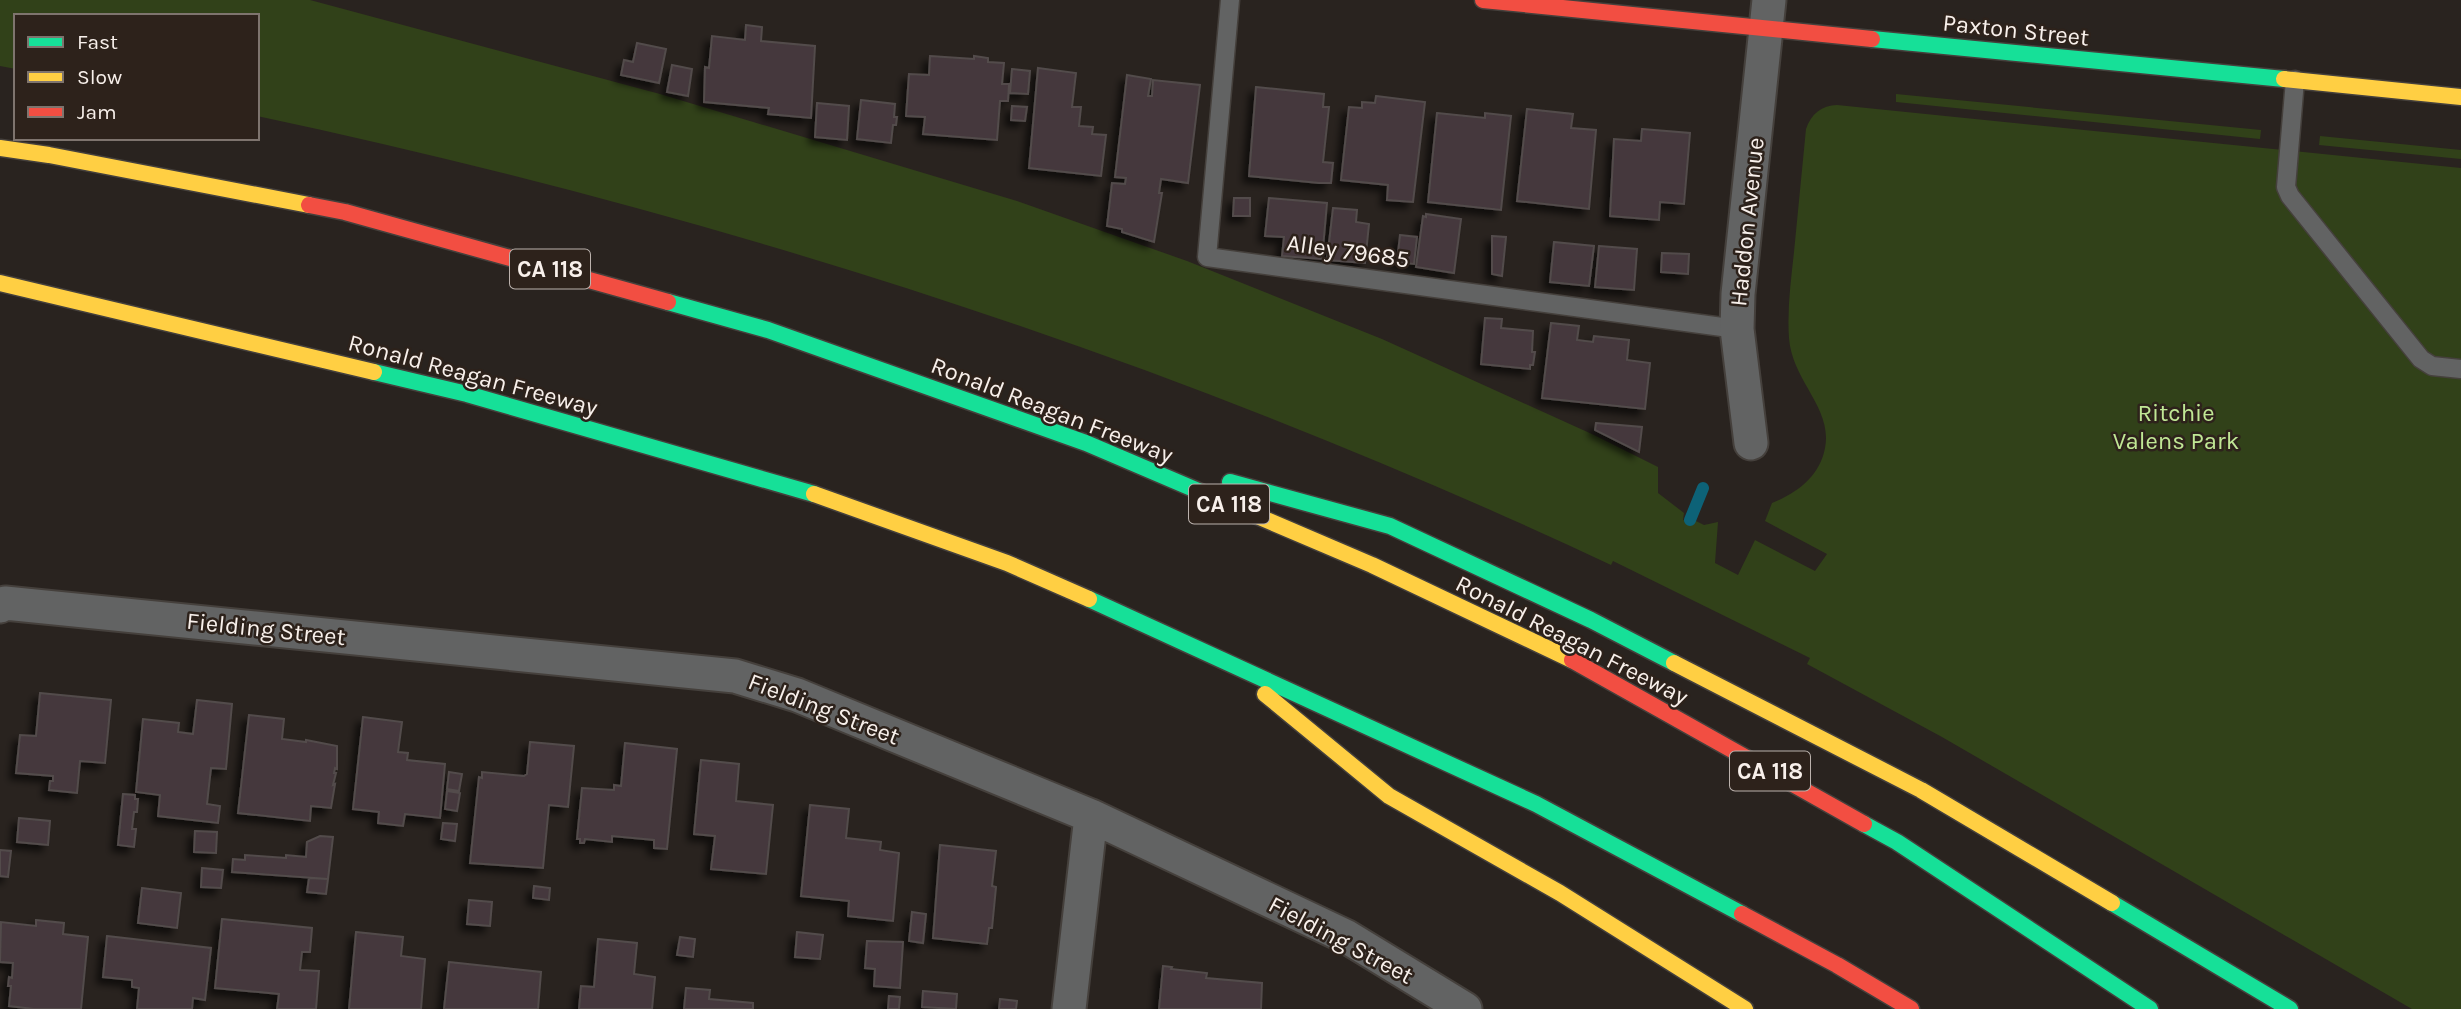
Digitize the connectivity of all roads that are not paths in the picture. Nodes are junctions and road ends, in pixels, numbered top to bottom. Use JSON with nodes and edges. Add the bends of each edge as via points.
{"nodes":[{"id":1,"x":1230,"y":0,"type":"edge"},
{"id":2,"x":1483,"y":0,"type":"edge"},
{"id":3,"x":1768,"y":13,"type":"edge"},
{"id":4,"x":2295,"y":80,"type":"junction"},
{"id":5,"x":2461,"y":97,"type":"edge"},
{"id":6,"x":0,"y":148,"type":"edge"},
{"id":7,"x":0,"y":283,"type":"edge"},
{"id":8,"x":1737,"y":329,"type":"junction"},
{"id":9,"x":2461,"y":369,"type":"edge"},
{"id":10,"x":1086,"y":443,"type":"junction"},
{"id":11,"x":1752,"y":443,"type":"dead end"},
{"id":12,"x":0,"y":606,"type":"edge"},
{"id":13,"x":1225,"y":660,"type":"junction"},
{"id":14,"x":1091,"y":816,"type":"junction"},
{"id":15,"x":1069,"y":1009,"type":"edge"},
{"id":16,"x":1465,"y":1009,"type":"edge"},
{"id":17,"x":1745,"y":1009,"type":"edge"},
{"id":18,"x":1911,"y":1009,"type":"edge"},
{"id":19,"x":2150,"y":1009,"type":"edge"},
{"id":20,"x":2290,"y":1009,"type":"edge"}],
"edges":[{"from":1,"to":8,"type":"lane","name":"Alley 79685","via":[[1207,257]]},
{"from":2,"to":3,"type":"main road","name":"Paxton Street"},
{"from":3,"to":4,"type":"main road","name":"Paxton Street"},
{"from":3,"to":8,"type":"street","name":"Haddon Avenue"},
{"from":4,"to":5,"type":"main road","name":"Paxton Street"},
{"from":4,"to":9,"type":"lane","via":[[2286,187],[2290,196],[2421,359],[2432,366]]},
{"from":6,"to":10,"type":"main road","name":"Ronald Reagan Freeway","number":"CA 118","via":[[345,212],[768,330]]},
{"from":7,"to":13,"type":"main road","name":"Ronald Reagan Freeway","via":[[467,394],[791,486],[1007,563]]},
{"from":8,"to":11,"type":"street","name":"Haddon Avenue"},
{"from":10,"to":19,"type":"main road","name":"Ronald Reagan Freeway","number":"CA 118","via":[[1372,565],[1570,660],[1897,842]]},
{"from":10,"to":20,"type":"main road","via":[[1390,526],[1591,620],[1922,790]]},
{"from":12,"to":14,"type":"street","name":"Fielding Street","via":[[735,676],[797,695]]},
{"from":13,"to":17,"type":"main road","via":[[1389,796],[1560,893]]},
{"from":13,"to":18,"type":"main road","name":"Ronald Reagan Freeway","via":[[1536,804]]},
{"from":14,"to":15,"type":"street"},
{"from":14,"to":16,"type":"street","name":"Fielding Street","via":[[1347,937]]}]}
